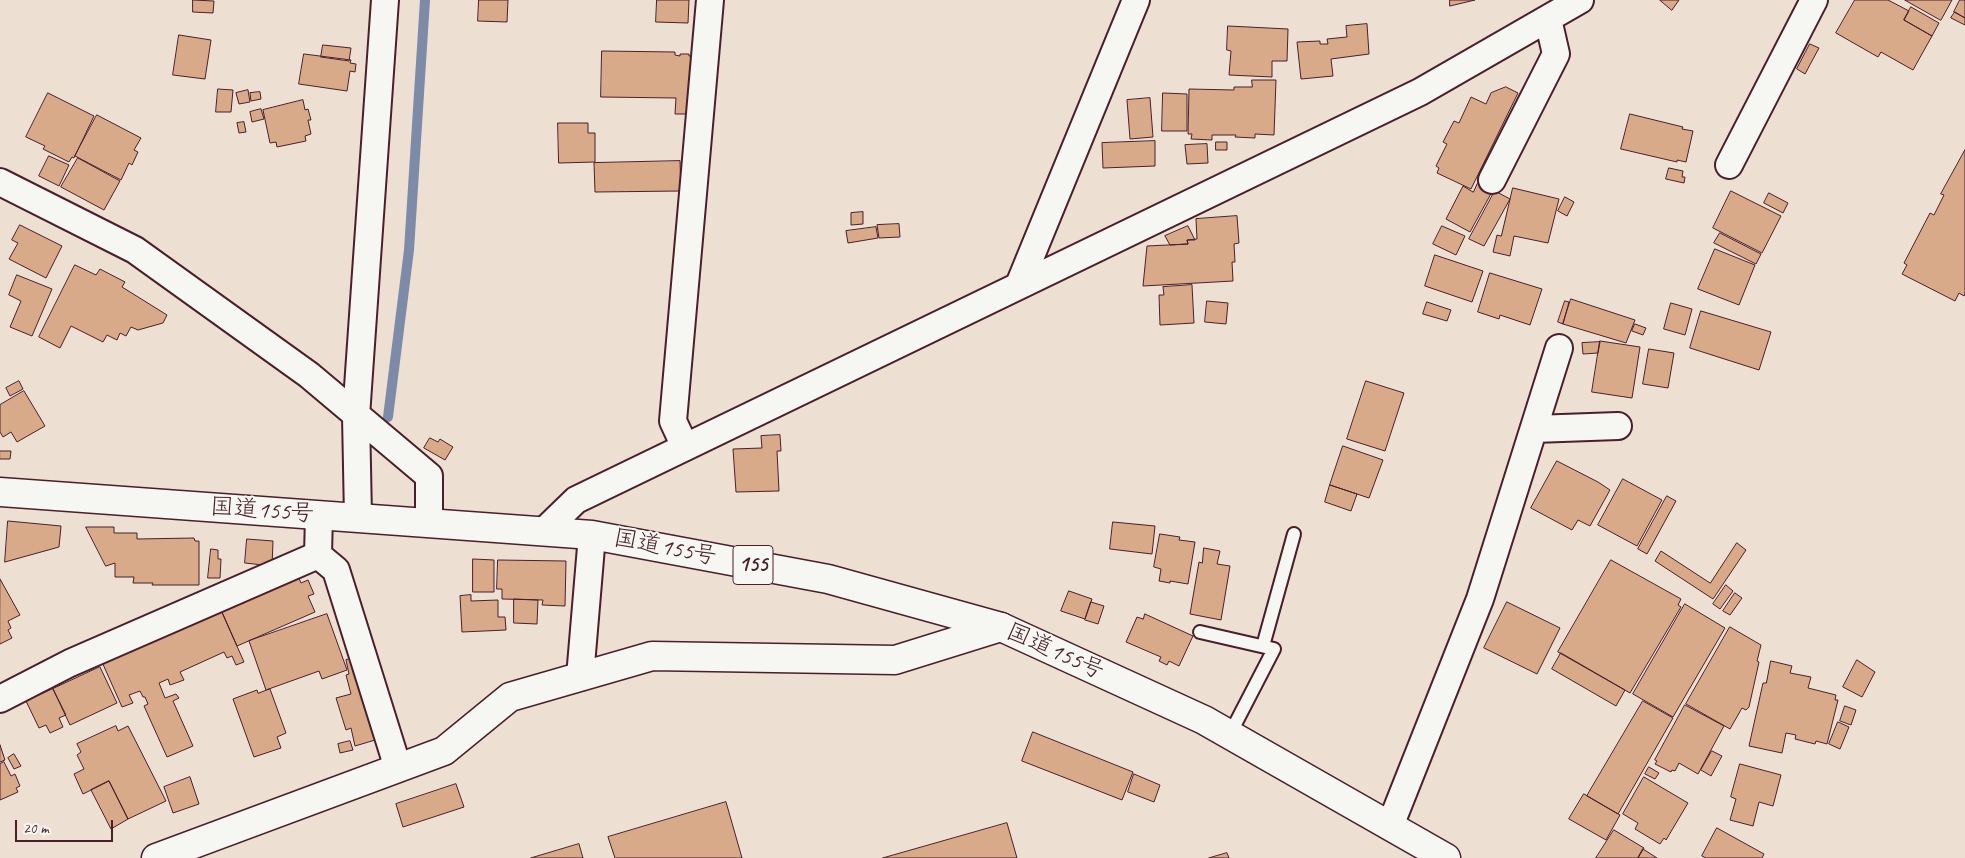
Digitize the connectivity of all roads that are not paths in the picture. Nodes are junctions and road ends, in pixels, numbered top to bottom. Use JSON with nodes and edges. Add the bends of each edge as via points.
{"nodes":[{"id":1,"x":384,"y":0,"type":"edge"},
{"id":2,"x":710,"y":0,"type":"edge"},
{"id":3,"x":1136,"y":0,"type":"edge"},
{"id":4,"x":1580,"y":0,"type":"edge"},
{"id":5,"x":1814,"y":0,"type":"edge"},
{"id":6,"x":1548,"y":19,"type":"junction"},
{"id":7,"x":1729,"y":165,"type":"dead end"},
{"id":8,"x":1492,"y":180,"type":"dead end"},
{"id":9,"x":0,"y":182,"type":"edge"},
{"id":10,"x":1020,"y":285,"type":"junction"},
{"id":11,"x":1559,"y":348,"type":"dead end"},
{"id":12,"x":356,"y":416,"type":"junction"},
{"id":13,"x":1618,"y":426,"type":"dead end"},
{"id":14,"x":1534,"y":429,"type":"junction"},
{"id":15,"x":685,"y":447,"type":"junction"},
{"id":16,"x":0,"y":492,"type":"edge"},
{"id":17,"x":319,"y":515,"type":"junction"},
{"id":18,"x":358,"y":517,"type":"junction"},
{"id":19,"x":429,"y":523,"type":"junction"},
{"id":20,"x":544,"y":531,"type":"junction"},
{"id":21,"x":1294,"y":534,"type":"dead end"},
{"id":22,"x":592,"y":535,"type":"junction"},
{"id":23,"x":318,"y":555,"type":"junction"},
{"id":24,"x":1001,"y":627,"type":"junction"},
{"id":25,"x":1200,"y":632,"type":"dead end"},
{"id":26,"x":1264,"y":646,"type":"junction"},
{"id":27,"x":580,"y":677,"type":"junction"},
{"id":28,"x":0,"y":700,"type":"edge"},
{"id":29,"x":1230,"y":734,"type":"junction"},
{"id":30,"x":398,"y":768,"type":"junction"},
{"id":31,"x":1390,"y":826,"type":"junction"},
{"id":32,"x":156,"y":858,"type":"edge"},
{"id":33,"x":1446,"y":858,"type":"edge"}],
"edges":[{"from":1,"to":12,"type":"street"},
{"from":2,"to":15,"type":"street","via":[[673,421]]},
{"from":3,"to":10,"type":"street"},
{"from":4,"to":6,"type":"street"},
{"from":5,"to":7,"type":"street"},
{"from":6,"to":8,"type":"street","via":[[1556,54]]},
{"from":6,"to":10,"type":"street","via":[[1420,92]]},
{"from":9,"to":12,"type":"street","via":[[135,250],[309,375]]},
{"from":10,"to":15,"type":"street"},
{"from":11,"to":14,"type":"street"},
{"from":12,"to":18,"type":"street"},
{"from":12,"to":19,"type":"street","via":[[429,476]]},
{"from":13,"to":14,"type":"street"},
{"from":14,"to":31,"type":"street","via":[[1480,599]]},
{"from":15,"to":20,"type":"street","via":[[576,500]]},
{"from":16,"to":17,"type":"main road","name":"国道155号","number":"155"},
{"from":17,"to":18,"type":"main road","name":"国道155号","number":"155"},
{"from":17,"to":23,"type":"street"},
{"from":18,"to":19,"type":"main road","name":"国道155号","number":"155"},
{"from":19,"to":20,"type":"main road","name":"国道155号","number":"155"},
{"from":20,"to":22,"type":"main road","name":"国道155号","number":"155"},
{"from":21,"to":26,"type":"lane"},
{"from":22,"to":24,"type":"main road","name":"国道155号","number":"155","via":[[828,579]]},
{"from":22,"to":27,"type":"street"},
{"from":23,"to":28,"type":"street","via":[[70,663]]},
{"from":23,"to":30,"type":"street","via":[[336,570]]},
{"from":24,"to":27,"type":"main road","via":[[895,660],[652,656]]},
{"from":24,"to":29,"type":"main road","name":"国道155号","number":"155"},
{"from":25,"to":26,"type":"lane"},
{"from":26,"to":29,"type":"lane","via":[[1274,648]]},
{"from":27,"to":30,"type":"main road","via":[[510,697],[444,751]]},
{"from":29,"to":31,"type":"main road","name":"国道155号","number":"155"},
{"from":30,"to":32,"type":"main road"},
{"from":31,"to":33,"type":"main road","name":"国道155号","number":"155"}]}
